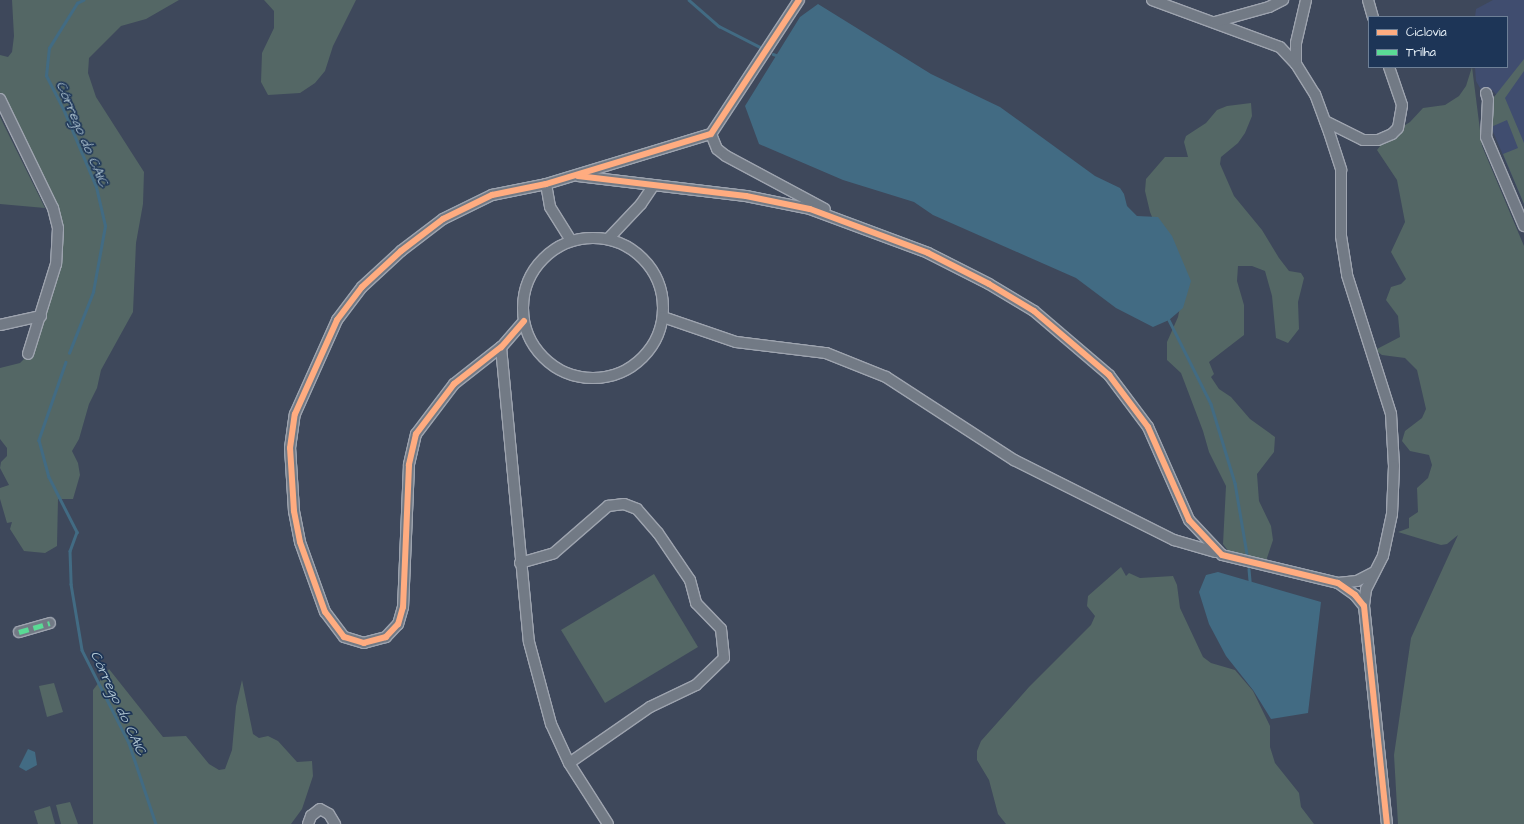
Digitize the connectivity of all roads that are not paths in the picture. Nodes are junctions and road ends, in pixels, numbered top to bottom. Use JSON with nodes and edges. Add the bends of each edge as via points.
{"nodes":[{"id":1,"x":799,"y":0,"type":"edge"},
{"id":2,"x":1152,"y":0,"type":"edge"},
{"id":3,"x":1283,"y":0,"type":"edge"},
{"id":4,"x":1306,"y":0,"type":"edge"},
{"id":5,"x":1368,"y":0,"type":"edge"},
{"id":6,"x":1372,"y":16,"type":"edge"},
{"id":7,"x":1215,"y":22,"type":"junction"},
{"id":8,"x":1296,"y":64,"type":"junction"},
{"id":9,"x":1389,"y":68,"type":"edge"},
{"id":10,"x":1486,"y":93,"type":"dead end"},
{"id":11,"x":0,"y":99,"type":"edge"},
{"id":12,"x":1325,"y":121,"type":"junction"},
{"id":13,"x":711,"y":134,"type":"junction"},
{"id":14,"x":574,"y":176,"type":"junction"},
{"id":15,"x":546,"y":184,"type":"junction"},
{"id":16,"x":654,"y":185,"type":"junction"},
{"id":17,"x":851,"y":223,"type":"junction"},
{"id":18,"x":1524,"y":226,"type":"edge"},
{"id":19,"x":608,"y":240,"type":"junction"},
{"id":20,"x":571,"y":241,"type":"junction"},
{"id":21,"x":40,"y":316,"type":"junction"},
{"id":22,"x":663,"y":317,"type":"junction"},
{"id":23,"x":524,"y":321,"type":"junction"},
{"id":24,"x":0,"y":325,"type":"edge"},
{"id":25,"x":501,"y":347,"type":"junction"},
{"id":26,"x":28,"y":354,"type":"dead end"},
{"id":27,"x":1199,"y":532,"type":"junction"},
{"id":28,"x":1190,"y":543,"type":"junction"},
{"id":29,"x":1222,"y":555,"type":"junction"},
{"id":30,"x":520,"y":564,"type":"junction"},
{"id":31,"x":1372,"y":573,"type":"junction"},
{"id":32,"x":1338,"y":583,"type":"junction"},
{"id":33,"x":1364,"y":606,"type":"junction"},
{"id":34,"x":50,"y":623,"type":"dead end"},
{"id":35,"x":17,"y":633,"type":"dead end"},
{"id":36,"x":569,"y":763,"type":"junction"},
{"id":37,"x":308,"y":824,"type":"edge"},
{"id":38,"x":336,"y":824,"type":"edge"},
{"id":39,"x":608,"y":824,"type":"edge"},
{"id":40,"x":1386,"y":824,"type":"edge"}],
"edges":[{"from":1,"to":13,"type":"street"},
{"from":2,"to":7,"type":"street"},
{"from":3,"to":7,"type":"street","via":[[1269,8]]},
{"from":4,"to":8,"type":"street","via":[[1296,43]]},
{"from":5,"to":6,"type":"street"},
{"from":7,"to":8,"type":"street","via":[[1280,47]]},
{"from":8,"to":12,"type":"street","via":[[1315,94]]},
{"from":9,"to":12,"type":"street","via":[[1402,105],[1398,128],[1392,134],[1378,140],[1363,140]]},
{"from":10,"to":18,"type":"street","via":[[1486,137]]},
{"from":11,"to":21,"type":"street","via":[[57,219],[59,238],[56,264]]},
{"from":12,"to":31,"type":"street","via":[[1341,170],[1341,236],[1347,275],[1391,414],[1394,466],[1392,514],[1383,556]]},
{"from":13,"to":14,"type":"street"},
{"from":13,"to":17,"type":"street","via":[[717,150],[726,156]]},
{"from":14,"to":15,"type":"street"},
{"from":14,"to":16,"type":"street"},
{"from":15,"to":20,"type":"street","via":[[550,207]]},
{"from":15,"to":25,"type":"street","via":[[492,195],[443,219],[401,251],[362,287],[349,303],[337,320],[318,358],[295,414],[290,448],[294,511],[300,542],[317,594],[335,628],[344,637],[364,643],[386,637],[398,624],[403,607],[409,465],[416,434],[454,384]]},
{"from":16,"to":17,"type":"street","via":[[746,196],[810,209]]},
{"from":16,"to":19,"type":"street","via":[[641,204]]},
{"from":17,"to":27,"type":"street","via":[[928,253],[989,284],[1034,311],[1109,375],[1148,427],[1189,520]]},
{"from":19,"to":20,"type":"street","via":[[590,238]]},
{"from":19,"to":22,"type":"street","via":[[628,247],[644,259],[656,276],[663,296]]},
{"from":20,"to":23,"type":"street","via":[[553,250],[538,264],[528,282],[523,301]]},
{"from":21,"to":24,"type":"street"},
{"from":21,"to":26,"type":"street"},
{"from":22,"to":23,"type":"street","via":[[657,338],[645,356],[627,370],[585,378],[563,372],[545,359],[532,342]]},
{"from":22,"to":28,"type":"street","via":[[736,342],[826,353],[886,377],[1014,460],[1174,540]]},
{"from":23,"to":25,"type":"street"},
{"from":25,"to":30,"type":"street"},
{"from":27,"to":28,"type":"street"},
{"from":27,"to":29,"type":"street"},
{"from":28,"to":29,"type":"street"},
{"from":29,"to":32,"type":"street"},
{"from":30,"to":36,"type":"street","via":[[529,642],[551,724]]},
{"from":30,"to":36,"type":"street","via":[[554,553],[608,506],[624,504],[637,509],[658,533],[690,580],[696,603],[721,629],[724,658],[696,685],[650,707]]},
{"from":31,"to":32,"type":"street","via":[[1357,581]]},
{"from":31,"to":33,"type":"street","via":[[1366,589]]},
{"from":32,"to":33,"type":"street","via":[[1355,595]]},
{"from":33,"to":40,"type":"street"},
{"from":34,"to":35,"type":"street"},
{"from":36,"to":39,"type":"street"},
{"from":37,"to":38,"type":"street","via":[[311,816],[320,809],[329,814]]}]}
